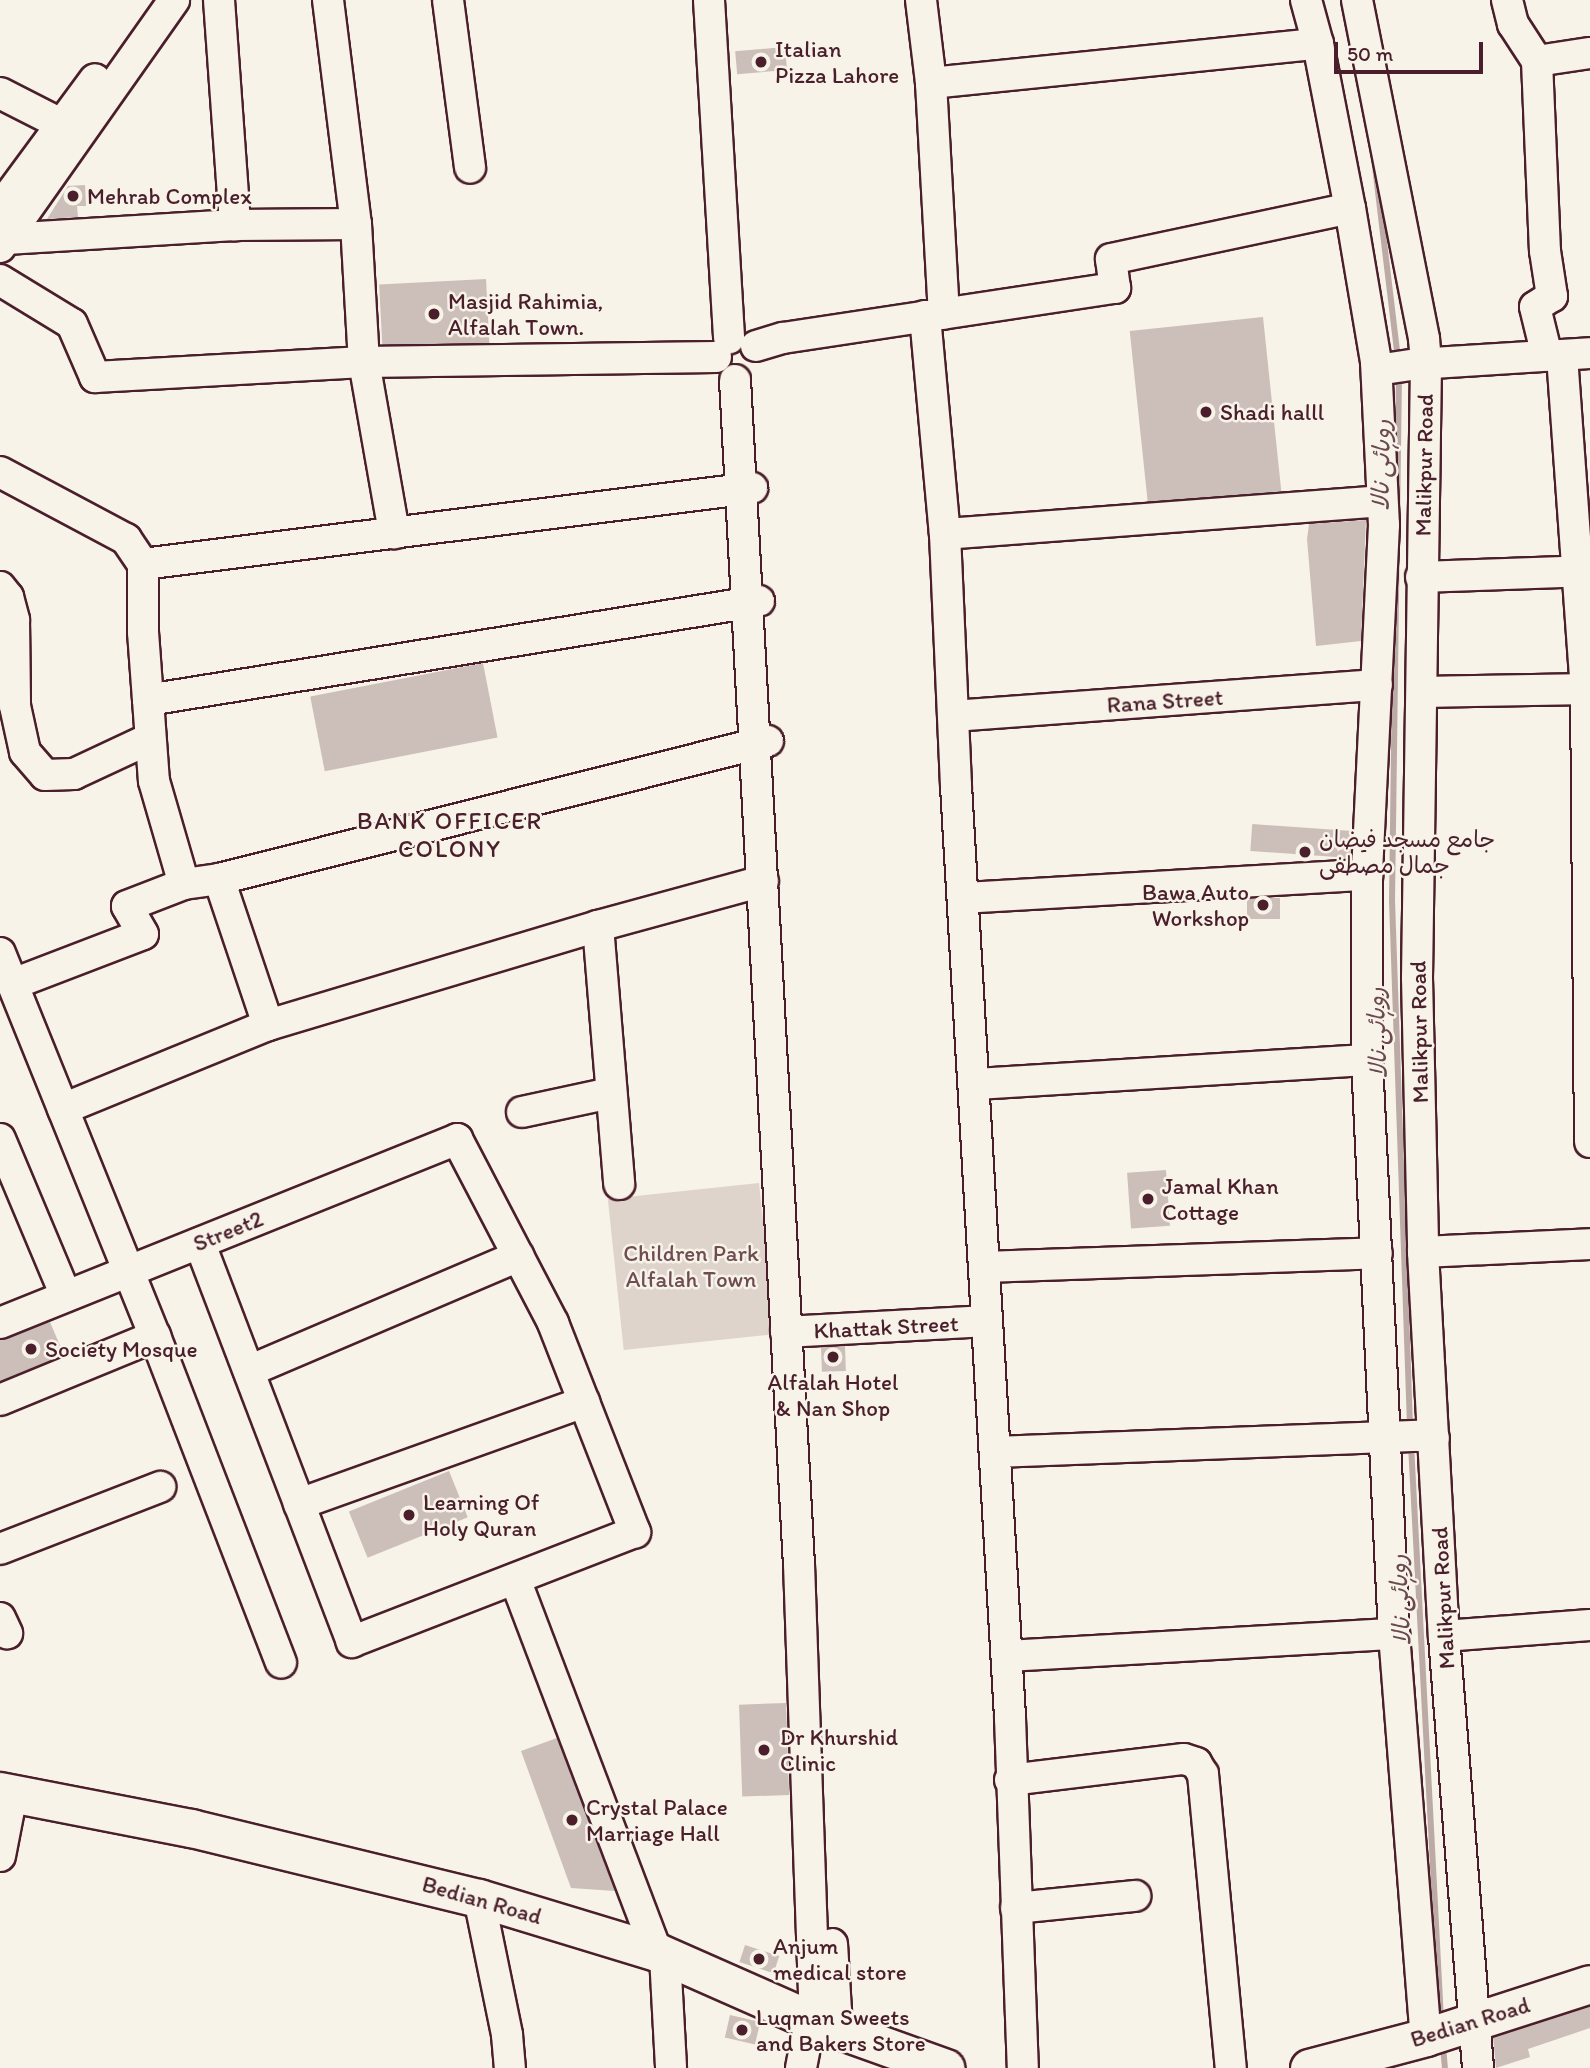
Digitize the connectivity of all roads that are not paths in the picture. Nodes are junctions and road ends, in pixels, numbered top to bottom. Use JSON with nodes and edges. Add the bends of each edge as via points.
{"nodes":[{"id":1,"x":153,"y":0,"type":"edge"},
{"id":2,"x":174,"y":0,"type":"edge"},
{"id":3,"x":219,"y":0,"type":"edge"},
{"id":4,"x":328,"y":0,"type":"edge"},
{"id":5,"x":449,"y":0,"type":"edge"},
{"id":6,"x":709,"y":0,"type":"edge"},
{"id":7,"x":725,"y":0,"type":"edge"},
{"id":8,"x":921,"y":0,"type":"edge"},
{"id":9,"x":1306,"y":0,"type":"edge"},
{"id":10,"x":1357,"y":0,"type":"edge"},
{"id":11,"x":1507,"y":0,"type":"edge"},
{"id":12,"x":1318,"y":44,"type":"junction"},
{"id":13,"x":1590,"y":53,"type":"edge"},
{"id":14,"x":1537,"y":61,"type":"junction"},
{"id":15,"x":931,"y":83,"type":"junction"},
{"id":16,"x":0,"y":93,"type":"edge"},
{"id":17,"x":73,"y":126,"type":"junction"},
{"id":18,"x":470,"y":168,"type":"dead end"},
{"id":19,"x":0,"y":208,"type":"edge"},
{"id":20,"x":1350,"y":208,"type":"junction"},
{"id":21,"x":234,"y":225,"type":"junction"},
{"id":22,"x":356,"y":225,"type":"junction"},
{"id":23,"x":3,"y":243,"type":"edge"},
{"id":24,"x":0,"y":280,"type":"edge"},
{"id":25,"x":934,"y":315,"type":"junction"},
{"id":26,"x":737,"y":345,"type":"junction"},
{"id":27,"x":1566,"y":355,"type":"edge"},
{"id":28,"x":364,"y":362,"type":"junction"},
{"id":29,"x":1421,"y":364,"type":"junction"},
{"id":30,"x":1381,"y":370,"type":"junction"},
{"id":31,"x":741,"y":379,"type":"junction"},
{"id":32,"x":0,"y":472,"type":"edge"},
{"id":33,"x":746,"y":489,"type":"junction"},
{"id":34,"x":1382,"y":501,"type":"junction"},
{"id":35,"x":394,"y":533,"type":"junction"},
{"id":36,"x":945,"y":534,"type":"junction"},
{"id":37,"x":142,"y":564,"type":"junction"},
{"id":38,"x":1584,"y":572,"type":"edge"},
{"id":39,"x":1421,"y":577,"type":"junction"},
{"id":40,"x":0,"y":587,"type":"edge"},
{"id":41,"x":752,"y":602,"type":"junction"},
{"id":42,"x":1377,"y":685,"type":"junction"},
{"id":43,"x":1588,"y":689,"type":"edge"},
{"id":44,"x":1423,"y":692,"type":"junction"},
{"id":45,"x":148,"y":700,"type":"junction"},
{"id":46,"x":953,"y":716,"type":"junction"},
{"id":47,"x":149,"y":739,"type":"junction"},
{"id":48,"x":761,"y":741,"type":"junction"},
{"id":49,"x":1589,"y":830,"type":"edge"},
{"id":50,"x":1367,"y":875,"type":"junction"},
{"id":51,"x":219,"y":879,"type":"junction"},
{"id":52,"x":763,"y":881,"type":"junction"},
{"id":53,"x":184,"y":884,"type":"junction"},
{"id":54,"x":963,"y":898,"type":"junction"},
{"id":55,"x":598,"y":926,"type":"junction"},
{"id":56,"x":0,"y":953,"type":"edge"},
{"id":57,"x":1589,"y":972,"type":"edge"},
{"id":58,"x":13,"y":984,"type":"junction"},
{"id":59,"x":268,"y":1025,"type":"junction"},
{"id":60,"x":1367,"y":1060,"type":"junction"},
{"id":61,"x":975,"y":1084,"type":"junction"},
{"id":62,"x":611,"y":1093,"type":"junction"},
{"id":63,"x":1590,"y":1108,"type":"edge"},
{"id":64,"x":63,"y":1109,"type":"junction"},
{"id":65,"x":522,"y":1112,"type":"dead end"},
{"id":66,"x":0,"y":1139,"type":"edge"},
{"id":67,"x":1590,"y":1142,"type":"edge"},
{"id":68,"x":7,"y":1175,"type":"edge"},
{"id":69,"x":619,"y":1184,"type":"dead end"},
{"id":70,"x":200,"y":1242,"type":"junction"},
{"id":71,"x":1590,"y":1244,"type":"edge"},
{"id":72,"x":1423,"y":1252,"type":"junction"},
{"id":73,"x":1377,"y":1253,"type":"junction"},
{"id":74,"x":518,"y":1256,"type":"junction"},
{"id":75,"x":984,"y":1267,"type":"junction"},
{"id":76,"x":129,"y":1271,"type":"junction"},
{"id":77,"x":66,"y":1296,"type":"junction"},
{"id":78,"x":987,"y":1321,"type":"junction"},
{"id":79,"x":0,"y":1323,"type":"edge"},
{"id":80,"x":792,"y":1332,"type":"junction"},
{"id":81,"x":155,"y":1336,"type":"junction"},
{"id":82,"x":249,"y":1371,"type":"junction"},
{"id":83,"x":0,"y":1400,"type":"edge"},
{"id":84,"x":584,"y":1402,"type":"junction"},
{"id":85,"x":1410,"y":1437,"type":"junction"},
{"id":86,"x":995,"y":1452,"type":"junction"},
{"id":87,"x":160,"y":1487,"type":"dead end"},
{"id":88,"x":299,"y":1504,"type":"junction"},
{"id":89,"x":0,"y":1549,"type":"edge"},
{"id":90,"x":515,"y":1579,"type":"junction"},
{"id":91,"x":1590,"y":1625,"type":"edge"},
{"id":92,"x":1394,"y":1634,"type":"junction"},
{"id":93,"x":1444,"y":1636,"type":"junction"},
{"id":94,"x":1007,"y":1656,"type":"junction"},
{"id":95,"x":281,"y":1662,"type":"dead end"},
{"id":96,"x":1010,"y":1780,"type":"junction"},
{"id":97,"x":6,"y":1793,"type":"edge"},
{"id":98,"x":0,"y":1856,"type":"edge"},
{"id":99,"x":1135,"y":1896,"type":"dead end"},
{"id":100,"x":479,"y":1898,"type":"junction"},
{"id":101,"x":1016,"y":1908,"type":"junction"},
{"id":102,"x":661,"y":1954,"type":"junction"},
{"id":103,"x":1590,"y":1984,"type":"edge"},
{"id":104,"x":819,"y":2023,"type":"junction"},
{"id":105,"x":1449,"y":2030,"type":"junction"},
{"id":106,"x":510,"y":2068,"type":"edge"},
{"id":107,"x":671,"y":2068,"type":"edge"},
{"id":108,"x":801,"y":2068,"type":"edge"},
{"id":109,"x":946,"y":2068,"type":"edge"},
{"id":110,"x":1023,"y":2068,"type":"edge"},
{"id":111,"x":1231,"y":2068,"type":"edge"},
{"id":112,"x":1309,"y":2068,"type":"edge"},
{"id":113,"x":1478,"y":2068,"type":"edge"}],
"edges":[{"from":1,"to":17,"type":"street"},
{"from":2,"to":17,"type":"street"},
{"from":3,"to":21,"type":"street"},
{"from":4,"to":22,"type":"street"},
{"from":5,"to":18,"type":"street"},
{"from":6,"to":26,"type":"street"},
{"from":7,"to":26,"type":"street"},
{"from":8,"to":15,"type":"street"},
{"from":9,"to":12,"type":"street"},
{"from":10,"to":29,"type":"street","name":"Malikpur Road","via":[[1414,286]]},
{"from":11,"to":14,"type":"street","via":[[1513,24]]},
{"from":12,"to":15,"type":"street"},
{"from":12,"to":20,"type":"street"},
{"from":13,"to":14,"type":"street"},
{"from":14,"to":27,"type":"street","via":[[1545,251],[1552,296],[1535,307]]},
{"from":15,"to":25,"type":"street"},
{"from":16,"to":17,"type":"street"},
{"from":17,"to":19,"type":"street"},
{"from":17,"to":23,"type":"street"},
{"from":20,"to":25,"type":"street","via":[[1111,259],[1115,288]]},
{"from":20,"to":30,"type":"street"},
{"from":21,"to":22,"type":"street"},
{"from":21,"to":23,"type":"street"},
{"from":22,"to":28,"type":"street"},
{"from":24,"to":28,"type":"street","via":[[72,324],[95,377]]},
{"from":25,"to":26,"type":"street"},
{"from":25,"to":36,"type":"street"},
{"from":26,"to":28,"type":"street"},
{"from":26,"to":31,"type":"street","via":[[759,365]]},
{"from":26,"to":31,"type":"street","via":[[721,372]]},
{"from":27,"to":29,"type":"street"},
{"from":27,"to":38,"type":"street"},
{"from":28,"to":35,"type":"street"},
{"from":29,"to":30,"type":"street"},
{"from":29,"to":39,"type":"street","name":"Malikpur Road"},
{"from":30,"to":34,"type":"street"},
{"from":31,"to":33,"type":"street"},
{"from":32,"to":37,"type":"street","via":[[126,539]]},
{"from":33,"to":35,"type":"street"},
{"from":33,"to":41,"type":"street"},
{"from":34,"to":36,"type":"street"},
{"from":34,"to":42,"type":"street"},
{"from":35,"to":37,"type":"street"},
{"from":36,"to":46,"type":"street"},
{"from":37,"to":45,"type":"street"},
{"from":38,"to":39,"type":"street"},
{"from":38,"to":43,"type":"street"},
{"from":39,"to":44,"type":"street","name":"Malikpur Road"},
{"from":40,"to":47,"type":"street","via":[[14,620],[15,706],[25,752],[45,775],[74,774]]},
{"from":41,"to":45,"type":"street"},
{"from":41,"to":48,"type":"street"},
{"from":42,"to":46,"type":"street","name":"Rana Street"},
{"from":42,"to":50,"type":"street"},
{"from":43,"to":44,"type":"street"},
{"from":43,"to":49,"type":"street"},
{"from":44,"to":72,"type":"street","name":"Malikpur Road","via":[[1418,978]]},
{"from":45,"to":47,"type":"street"},
{"from":46,"to":54,"type":"street"},
{"from":47,"to":53,"type":"street","via":[[154,781]]},
{"from":48,"to":51,"type":"street"},
{"from":48,"to":52,"type":"street"},
{"from":48,"to":80,"type":"street"},
{"from":49,"to":57,"type":"street"},
{"from":50,"to":54,"type":"street"},
{"from":50,"to":60,"type":"street"},
{"from":51,"to":53,"type":"street"},
{"from":51,"to":59,"type":"street"},
{"from":52,"to":55,"type":"street"},
{"from":52,"to":80,"type":"street"},
{"from":53,"to":58,"type":"street","via":[[127,905],[143,934]]},
{"from":54,"to":61,"type":"street"},
{"from":55,"to":59,"type":"street"},
{"from":55,"to":62,"type":"street"},
{"from":56,"to":58,"type":"street"},
{"from":57,"to":63,"type":"street"},
{"from":58,"to":64,"type":"street"},
{"from":59,"to":64,"type":"street"},
{"from":60,"to":61,"type":"street"},
{"from":60,"to":73,"type":"street"},
{"from":61,"to":75,"type":"street"},
{"from":62,"to":65,"type":"street"},
{"from":62,"to":69,"type":"street"},
{"from":63,"to":67,"type":"street"},
{"from":64,"to":76,"type":"street"},
{"from":66,"to":68,"type":"street"},
{"from":68,"to":77,"type":"street"},
{"from":70,"to":74,"type":"street","name":"Street2","via":[[457,1139]]},
{"from":70,"to":76,"type":"street","name":"Street2"},
{"from":70,"to":82,"type":"street"},
{"from":71,"to":72,"type":"street"},
{"from":72,"to":85,"type":"street","name":"Malikpur Road","via":[[1427,1377]]},
{"from":73,"to":75,"type":"street"},
{"from":73,"to":85,"type":"street"},
{"from":74,"to":82,"type":"street"},
{"from":74,"to":84,"type":"street","via":[[553,1323]]},
{"from":75,"to":78,"type":"street"},
{"from":76,"to":77,"type":"street","name":"Street2"},
{"from":76,"to":81,"type":"street"},
{"from":77,"to":79,"type":"street","name":"Street2"},
{"from":78,"to":80,"type":"street","name":"Khattak Street"},
{"from":78,"to":86,"type":"street"},
{"from":80,"to":104,"type":"street","via":[[799,1564],[820,1891],[814,2001]]},
{"from":81,"to":83,"type":"street"},
{"from":81,"to":95,"type":"street"},
{"from":82,"to":88,"type":"street"},
{"from":84,"to":88,"type":"street"},
{"from":84,"to":90,"type":"street","via":[[635,1532]]},
{"from":85,"to":86,"type":"street"},
{"from":85,"to":92,"type":"street"},
{"from":85,"to":93,"type":"street","name":"Malikpur Road"},
{"from":86,"to":94,"type":"street"},
{"from":87,"to":89,"type":"street"},
{"from":88,"to":90,"type":"street","via":[[352,1642]]},
{"from":90,"to":102,"type":"street"},
{"from":91,"to":93,"type":"street"},
{"from":92,"to":94,"type":"street"},
{"from":92,"to":105,"type":"street"},
{"from":93,"to":105,"type":"street","name":"Malikpur Road"},
{"from":94,"to":96,"type":"street"},
{"from":96,"to":101,"type":"street"},
{"from":96,"to":111,"type":"street","via":[[1184,1759],[1196,1763],[1203,1774]]},
{"from":97,"to":98,"type":"street"},
{"from":97,"to":100,"type":"main road","name":"Bedian Road","via":[[191,1828]]},
{"from":99,"to":101,"type":"street"},
{"from":100,"to":102,"type":"main road","name":"Bedian Road"},
{"from":100,"to":106,"type":"street"},
{"from":101,"to":110,"type":"street"},
{"from":102,"to":104,"type":"main road","name":"Bedian Road"},
{"from":102,"to":107,"type":"street"},
{"from":103,"to":105,"type":"main road","name":"Bedian Road"},
{"from":104,"to":108,"type":"street"},
{"from":104,"to":109,"type":"main road","name":"Bedian Road"},
{"from":105,"to":112,"type":"main road","name":"Bedian Road"},
{"from":105,"to":113,"type":"street","name":"Malikpur Road"}]}
